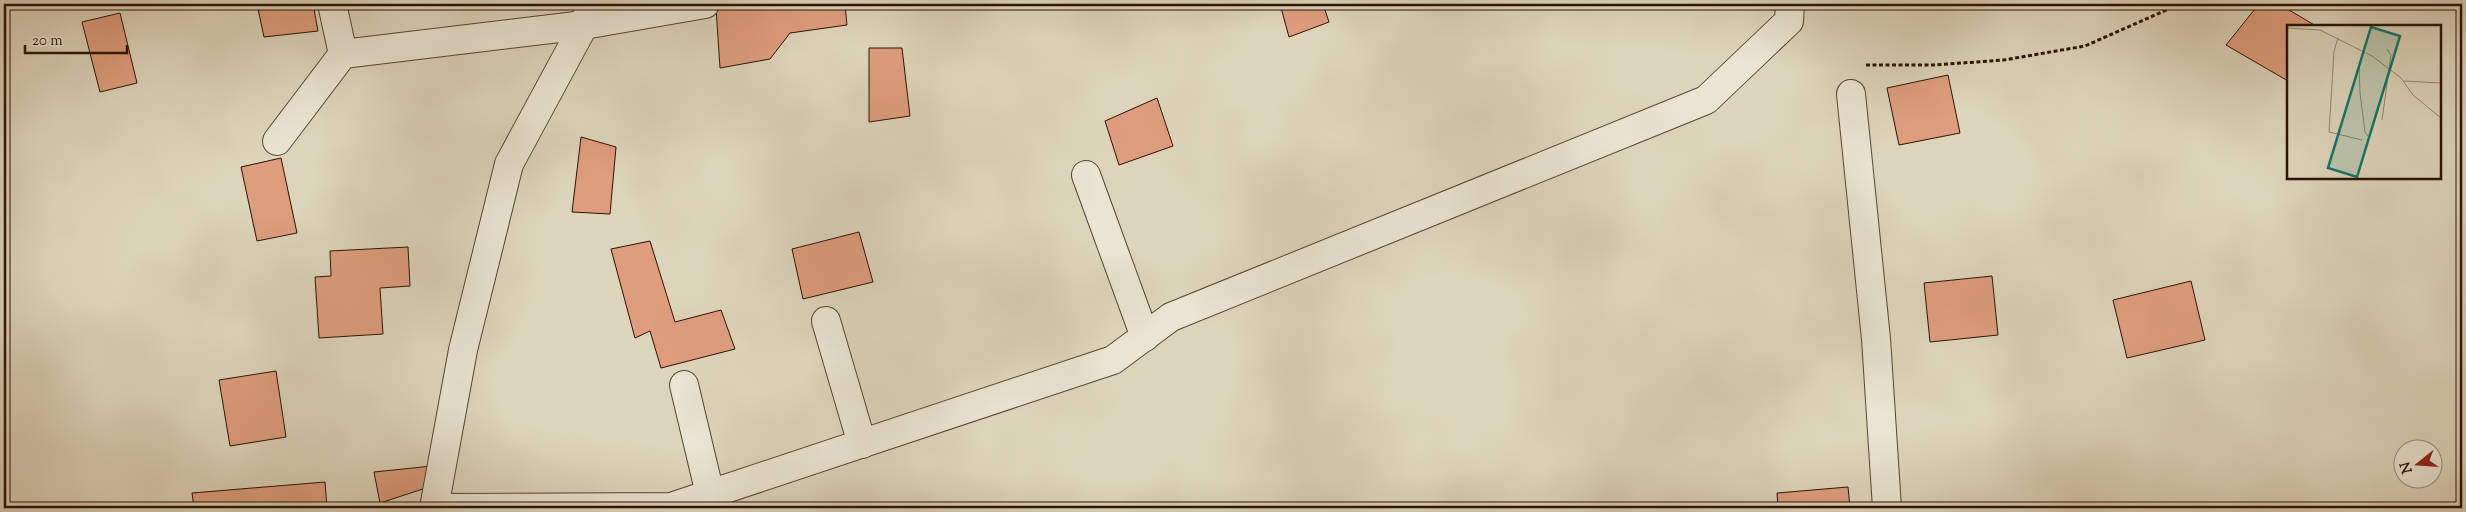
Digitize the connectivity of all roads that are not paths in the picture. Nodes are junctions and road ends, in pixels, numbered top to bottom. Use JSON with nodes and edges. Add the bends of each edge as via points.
{"nodes":[{"id":1,"x":332,"y":4,"type":"edge"},
{"id":2,"x":705,"y":4,"type":"edge"},
{"id":3,"x":1790,"y":4,"type":"edge"},
{"id":4,"x":588,"y":14,"type":"edge"},
{"id":5,"x":344,"y":54,"type":"junction"},
{"id":6,"x":1851,"y":94,"type":"dead end"},
{"id":7,"x":277,"y":141,"type":"dead end"},
{"id":8,"x":1086,"y":175,"type":"dead end"},
{"id":9,"x":826,"y":321,"type":"dead end"},
{"id":10,"x":1145,"y":336,"type":"junction"},
{"id":11,"x":684,"y":385,"type":"dead end"},
{"id":12,"x":862,"y":444,"type":"junction"},
{"id":13,"x":710,"y":494,"type":"junction"},
{"id":14,"x":434,"y":508,"type":"edge"},
{"id":15,"x":1887,"y":508,"type":"edge"}],
"edges":[{"from":1,"to":5,"type":"street"},
{"from":2,"to":4,"type":"street"},
{"from":3,"to":10,"type":"street","via":[[1789,21],[1706,100],[1170,317]]},
{"from":4,"to":5,"type":"street"},
{"from":4,"to":14,"type":"street","via":[[509,164],[462,350]]},
{"from":5,"to":7,"type":"street"},
{"from":6,"to":15,"type":"street","via":[[1876,339]]},
{"from":8,"to":10,"type":"street"},
{"from":9,"to":12,"type":"street"},
{"from":10,"to":12,"type":"street","via":[[1113,360]]},
{"from":11,"to":13,"type":"street"},
{"from":12,"to":13,"type":"street"},
{"from":13,"to":14,"type":"street","via":[[672,507]]}]}
